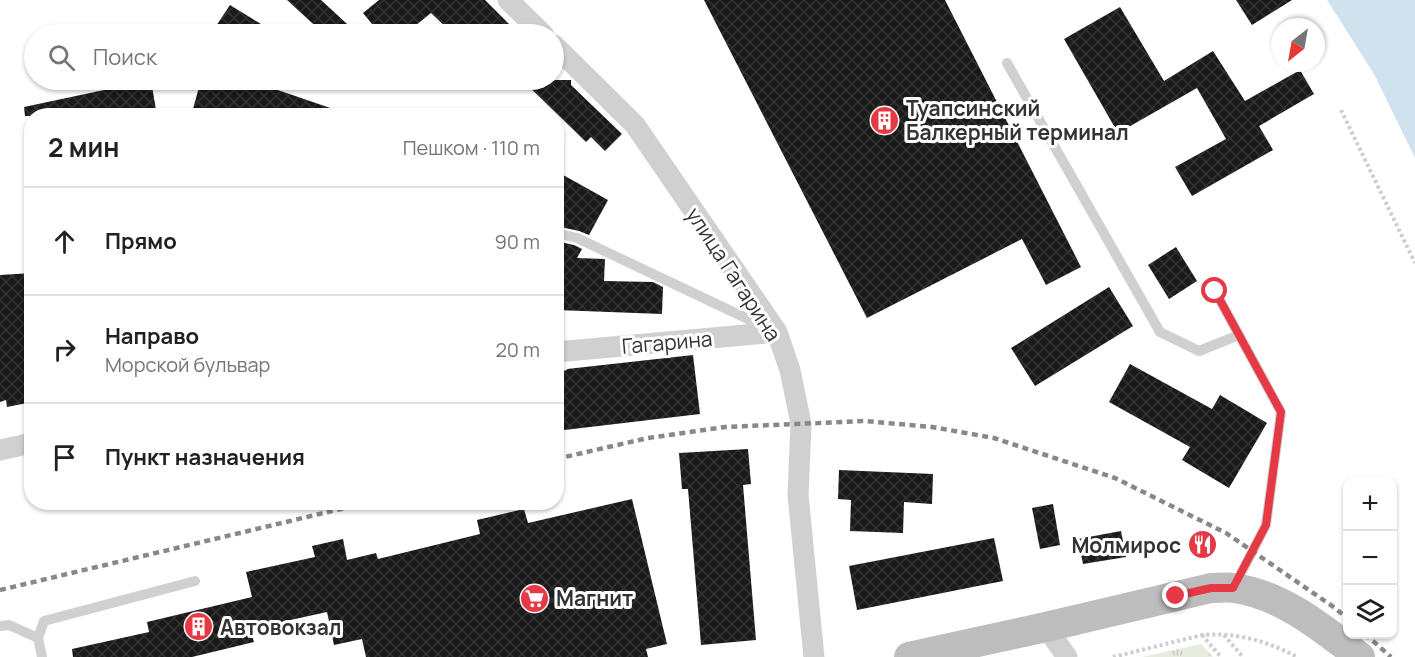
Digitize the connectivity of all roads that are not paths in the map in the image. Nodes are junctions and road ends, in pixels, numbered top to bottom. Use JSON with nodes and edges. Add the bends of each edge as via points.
{"nodes":[{"id":1,"x":508,"y":0,"type":"edge"},
{"id":2,"x":533,"y":24,"type":"edge"},
{"id":3,"x":564,"y":55,"type":"edge"},
{"id":4,"x":1007,"y":63,"type":"dead end"},
{"id":5,"x":564,"y":235,"type":"edge"},
{"id":6,"x":1215,"y":291,"type":"dead end"},
{"id":7,"x":777,"y":332,"type":"junction"},
{"id":8,"x":1239,"y":334,"type":"junction"},
{"id":9,"x":564,"y":351,"type":"edge"},
{"id":10,"x":24,"y":445,"type":"edge"},
{"id":11,"x":0,"y":450,"type":"edge"},
{"id":12,"x":195,"y":581,"type":"dead end"},
{"id":13,"x":1233,"y":588,"type":"junction"},
{"id":14,"x":0,"y":626,"type":"edge"},
{"id":15,"x":1046,"y":627,"type":"junction"},
{"id":16,"x":38,"y":639,"type":"junction"},
{"id":17,"x":42,"y":657,"type":"edge"},
{"id":18,"x":814,"y":657,"type":"edge"},
{"id":19,"x":909,"y":657,"type":"edge"},
{"id":20,"x":1067,"y":657,"type":"edge"},
{"id":21,"x":1359,"y":657,"type":"edge"}],
"edges":[{"from":1,"to":2,"type":"street"},
{"from":3,"to":7,"type":"street","name":"улица Гагарина","via":[[635,125]]},
{"from":4,"to":8,"type":"lane","via":[[1160,332],[1199,351]]},
{"from":5,"to":7,"type":"lane"},
{"from":6,"to":8,"type":"lane"},
{"from":7,"to":9,"type":"street","name":"Гагарина"},
{"from":7,"to":18,"type":"street","name":"улица Гагарина","via":[[801,424],[798,495]]},
{"from":8,"to":13,"type":"lane","via":[[1281,412],[1266,525]]},
{"from":10,"to":11,"type":"street"},
{"from":12,"to":16,"type":"lane","via":[[44,621]]},
{"from":13,"to":15,"type":"street","via":[[1211,588]]},
{"from":13,"to":21,"type":"street","via":[[1284,604]]},
{"from":14,"to":16,"type":"lane","via":[[9,625]]},
{"from":15,"to":19,"type":"street"},
{"from":15,"to":20,"type":"street"},
{"from":16,"to":17,"type":"lane"}]}
